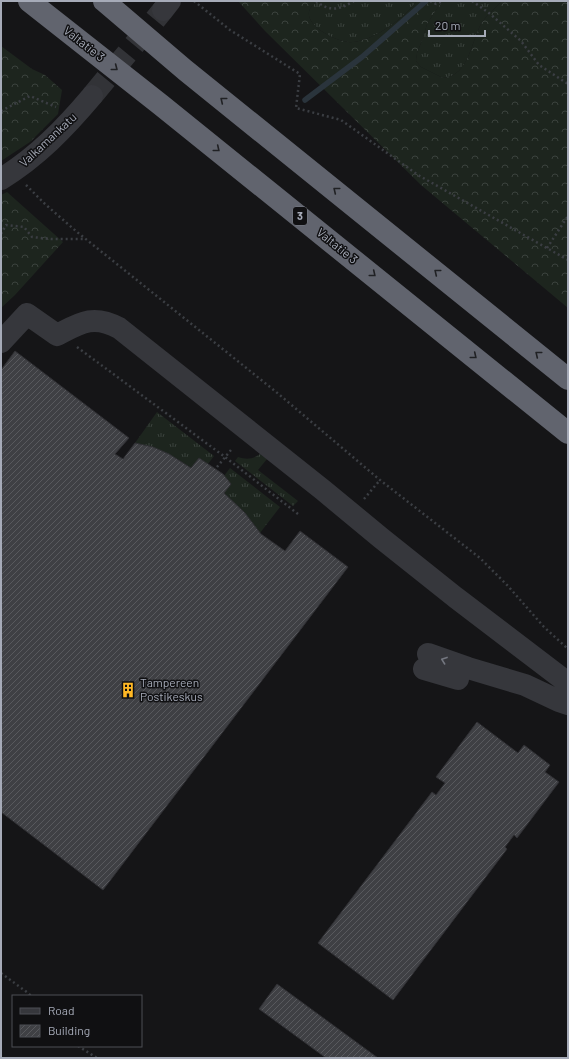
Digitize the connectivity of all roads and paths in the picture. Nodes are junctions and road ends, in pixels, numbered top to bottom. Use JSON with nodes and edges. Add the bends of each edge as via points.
{"nodes":[{"id":1,"x":29,"y":1,"type":"edge"},
{"id":2,"x":104,"y":1,"type":"edge"},
{"id":3,"x":194,"y":1,"type":"edge"},
{"id":4,"x":316,"y":1,"type":"edge"},
{"id":5,"x":354,"y":1,"type":"edge"},
{"id":6,"x":430,"y":1,"type":"edge"},
{"id":7,"x":443,"y":1,"type":"edge"},
{"id":8,"x":472,"y":1,"type":"edge"},
{"id":9,"x":568,"y":84,"type":"edge"},
{"id":10,"x":92,"y":96,"type":"tunnel mouth"},
{"id":11,"x":1,"y":111,"type":"edge"},
{"id":12,"x":75,"y":115,"type":"junction"},
{"id":13,"x":8,"y":174,"type":"edge"},
{"id":14,"x":568,"y":216,"type":"edge"},
{"id":15,"x":1,"y":234,"type":"edge"},
{"id":16,"x":86,"y":240,"type":"junction"},
{"id":17,"x":547,"y":248,"type":"junction"},
{"id":18,"x":568,"y":260,"type":"edge"},
{"id":19,"x":57,"y":335,"type":"junction"},
{"id":20,"x":1,"y":342,"type":"edge"},
{"id":21,"x":568,"y":379,"type":"edge"},
{"id":22,"x":568,"y":433,"type":"edge"},
{"id":23,"x":231,"y":450,"type":"dead end"},
{"id":24,"x":225,"y":457,"type":"junction"},
{"id":25,"x":217,"y":467,"type":"dead end"},
{"id":26,"x":380,"y":480,"type":"junction"},
{"id":27,"x":298,"y":514,"type":"dead end"},
{"id":28,"x":351,"y":514,"type":"junction"},
{"id":29,"x":568,"y":649,"type":"edge"},
{"id":30,"x":426,"y":662,"type":"dead end"},
{"id":31,"x":565,"y":696,"type":"edge"},
{"id":32,"x":1,"y":974,"type":"edge"},
{"id":33,"x":30,"y":995,"type":"edge"},
{"id":34,"x":80,"y":1047,"type":"edge"},
{"id":35,"x":97,"y":1058,"type":"edge"}],
"edges":[{"from":1,"to":22,"type":"highway","name":"Valtatie 3","number":"3","one_way":true,"via":[[236,164]]},
{"from":21,"to":2,"type":"highway","one_way":true,"via":[[191,75]]},
{"from":3,"to":17,"type":"path","via":[[230,30],[300,74],[296,108],[341,120],[418,176]]},
{"from":4,"to":5,"type":"path","via":[[325,8],[343,8]]},
{"from":6,"to":7,"type":"path","via":[[436,4]]},
{"from":8,"to":9,"type":"path","via":[[520,41],[540,65]]},
{"from":10,"to":12,"type":"street","name":"Valkamankatu"},
{"from":11,"to":12,"type":"path","via":[[30,96]]},
{"from":12,"to":13,"type":"street","name":"Valkamankatu","via":[[36,154]]},
{"from":13,"to":16,"type":"path","via":[[35,194]]},
{"from":14,"to":17,"type":"path"},
{"from":15,"to":16,"type":"path","via":[[6,225],[24,227],[32,236]]},
{"from":16,"to":26,"type":"path","via":[[275,391]]},
{"from":17,"to":18,"type":"path"},
{"from":19,"to":20,"type":"street","via":[[26,314]]},
{"from":19,"to":24,"type":"path","via":[[68,340]]},
{"from":19,"to":28,"type":"street","via":[[90,320],[102,320],[119,328]]},
{"from":23,"to":24,"type":"path"},
{"from":24,"to":25,"type":"path"},
{"from":24,"to":27,"type":"path"},
{"from":26,"to":28,"type":"path"},
{"from":26,"to":29,"type":"path","via":[[480,558]]},
{"from":28,"to":31,"type":"street","via":[[539,661]]},
{"from":30,"to":31,"type":"street","via":[[518,697]]},
{"from":32,"to":33,"type":"path"},
{"from":34,"to":35,"type":"path"}]}
